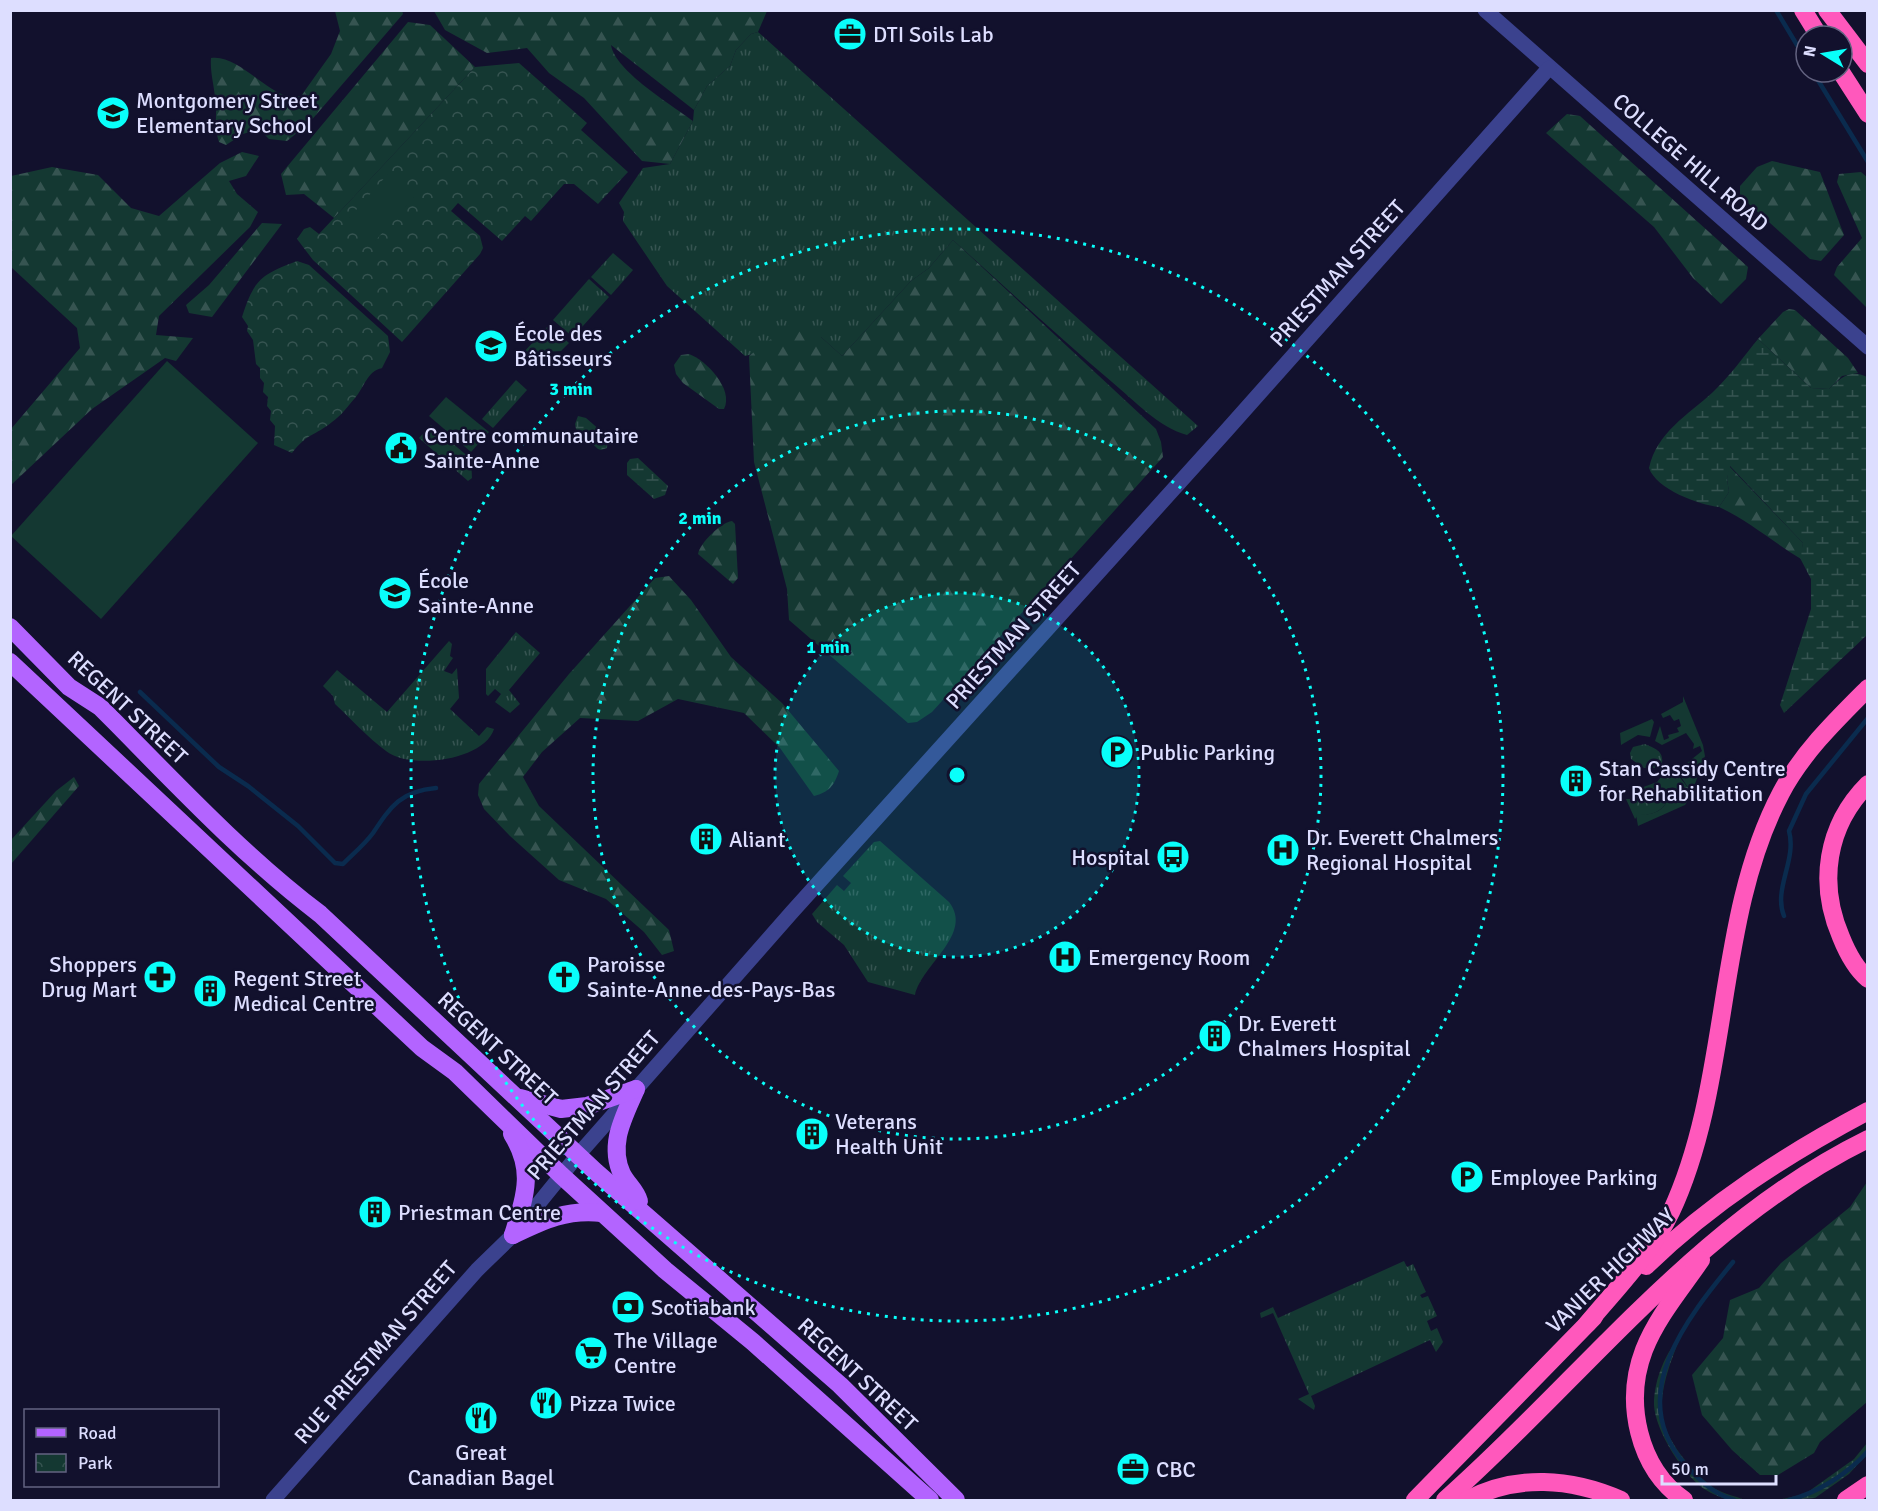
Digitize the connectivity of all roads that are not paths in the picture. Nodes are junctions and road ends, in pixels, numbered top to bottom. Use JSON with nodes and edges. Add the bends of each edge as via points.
{"nodes":[{"id":1,"x":1485,"y":10,"type":"edge"},
{"id":2,"x":1803,"y":10,"type":"edge"},
{"id":3,"x":1827,"y":10,"type":"edge"},
{"id":4,"x":1812,"y":24,"type":"edge"},
{"id":5,"x":1868,"y":64,"type":"edge"},
{"id":6,"x":1549,"y":68,"type":"junction"},
{"id":7,"x":1849,"y":84,"type":"edge"},
{"id":8,"x":1868,"y":114,"type":"edge"},
{"id":9,"x":1868,"y":347,"type":"edge"},
{"id":10,"x":10,"y":627,"type":"edge"},
{"id":11,"x":10,"y":638,"type":"edge"},
{"id":12,"x":27,"y":646,"type":"junction"},
{"id":13,"x":10,"y":662,"type":"edge"},
{"id":14,"x":1868,"y":688,"type":"edge"},
{"id":15,"x":1868,"y":784,"type":"edge"},
{"id":16,"x":172,"y":813,"type":"junction"},
{"id":17,"x":226,"y":834,"type":"junction"},
{"id":18,"x":1868,"y":980,"type":"edge"},
{"id":19,"x":636,"y":1089,"type":"junction"},
{"id":20,"x":517,"y":1098,"type":"junction"},
{"id":21,"x":1868,"y":1111,"type":"edge"},
{"id":22,"x":501,"y":1117,"type":"junction"},
{"id":23,"x":1868,"y":1139,"type":"edge"},
{"id":24,"x":578,"y":1155,"type":"junction"},
{"id":25,"x":561,"y":1175,"type":"junction"},
{"id":26,"x":641,"y":1212,"type":"junction"},
{"id":27,"x":602,"y":1213,"type":"junction"},
{"id":28,"x":513,"y":1235,"type":"junction"},
{"id":29,"x":1719,"y":1235,"type":"junction"},
{"id":30,"x":1587,"y":1324,"type":"junction"},
{"id":31,"x":1868,"y":1485,"type":"edge"},
{"id":32,"x":273,"y":1500,"type":"edge"},
{"id":33,"x":930,"y":1500,"type":"edge"},
{"id":34,"x":956,"y":1500,"type":"edge"},
{"id":35,"x":1415,"y":1500,"type":"edge"},
{"id":36,"x":1445,"y":1500,"type":"edge"},
{"id":37,"x":1467,"y":1500,"type":"edge"},
{"id":38,"x":1621,"y":1500,"type":"edge"},
{"id":39,"x":1684,"y":1500,"type":"edge"},
{"id":40,"x":1846,"y":1500,"type":"edge"}],
"edges":[{"from":1,"to":6,"type":"street","name":"COLLEGE HILL ROAD"},
{"from":2,"to":4,"type":"highway"},
{"from":3,"to":5,"type":"highway"},
{"from":6,"to":9,"type":"street","name":"COLLEGE HILL ROAD"},
{"from":6,"to":19,"type":"street","name":"PRIESTMAN STREET"},
{"from":7,"to":8,"type":"highway"},
{"from":10,"to":12,"type":"main road","name":"REGENT STREET"},
{"from":11,"to":12,"type":"main road"},
{"from":12,"to":17,"type":"main road","name":"REGENT STREET","via":[[69,687],[100,707]]},
{"from":13,"to":16,"type":"main road","name":"REGENT STREET"},
{"from":14,"to":30,"type":"highway","via":[[1801,761],[1781,791],[1748,875],[1698,1138],[1683,1183],[1648,1250]]},
{"from":15,"to":18,"type":"highway","via":[[1838,827],[1828,863],[1828,885],[1836,926],[1848,955]]},
{"from":16,"to":17,"type":"main road","via":[[190,812]]},
{"from":16,"to":22,"type":"main road","name":"REGENT STREET"},
{"from":17,"to":20,"type":"main road","name":"REGENT STREET","via":[[320,914]]},
{"from":19,"to":20,"type":"main road","via":[[596,1104],[561,1109]]},
{"from":19,"to":24,"type":"street","name":"PRIESTMAN STREET"},
{"from":19,"to":26,"type":"main road","via":[[616,1140],[616,1161],[636,1192]]},
{"from":20,"to":24,"type":"main road","name":"REGENT STREET"},
{"from":21,"to":30,"type":"highway","name":"VANIER HIGHWAY","via":[[1800,1147],[1738,1187],[1674,1238]]},
{"from":22,"to":25,"type":"main road","name":"REGENT STREET"},
{"from":22,"to":28,"type":"main road","via":[[516,1141],[527,1174]]},
{"from":23,"to":29,"type":"highway","via":[[1801,1176]]},
{"from":24,"to":25,"type":"street","name":"PRIESTMAN STREET"},
{"from":24,"to":26,"type":"main road","name":"REGENT STREET"},
{"from":25,"to":27,"type":"main road","name":"REGENT STREET"},
{"from":25,"to":28,"type":"street","name":"PRIESTMAN STREET"},
{"from":26,"to":34,"type":"main road","name":"REGENT STREET","via":[[840,1386]]},
{"from":27,"to":28,"type":"main road","via":[[580,1210],[556,1215]]},
{"from":27,"to":33,"type":"main road","name":"REGENT STREET"},
{"from":28,"to":32,"type":"street","name":"RUE PRIESTMAN STREET","via":[[477,1270]]},
{"from":29,"to":36,"type":"highway","via":[[1667,1280],[1495,1455]]},
{"from":29,"to":39,"type":"highway","via":[[1667,1307],[1644,1351],[1635,1389],[1637,1428],[1650,1462],[1671,1491]]},
{"from":30,"to":35,"type":"highway","name":"VANIER HIGHWAY"},
{"from":31,"to":40,"type":"highway"},
{"from":37,"to":38,"type":"highway","via":[[1537,1480],[1569,1483]]}]}
